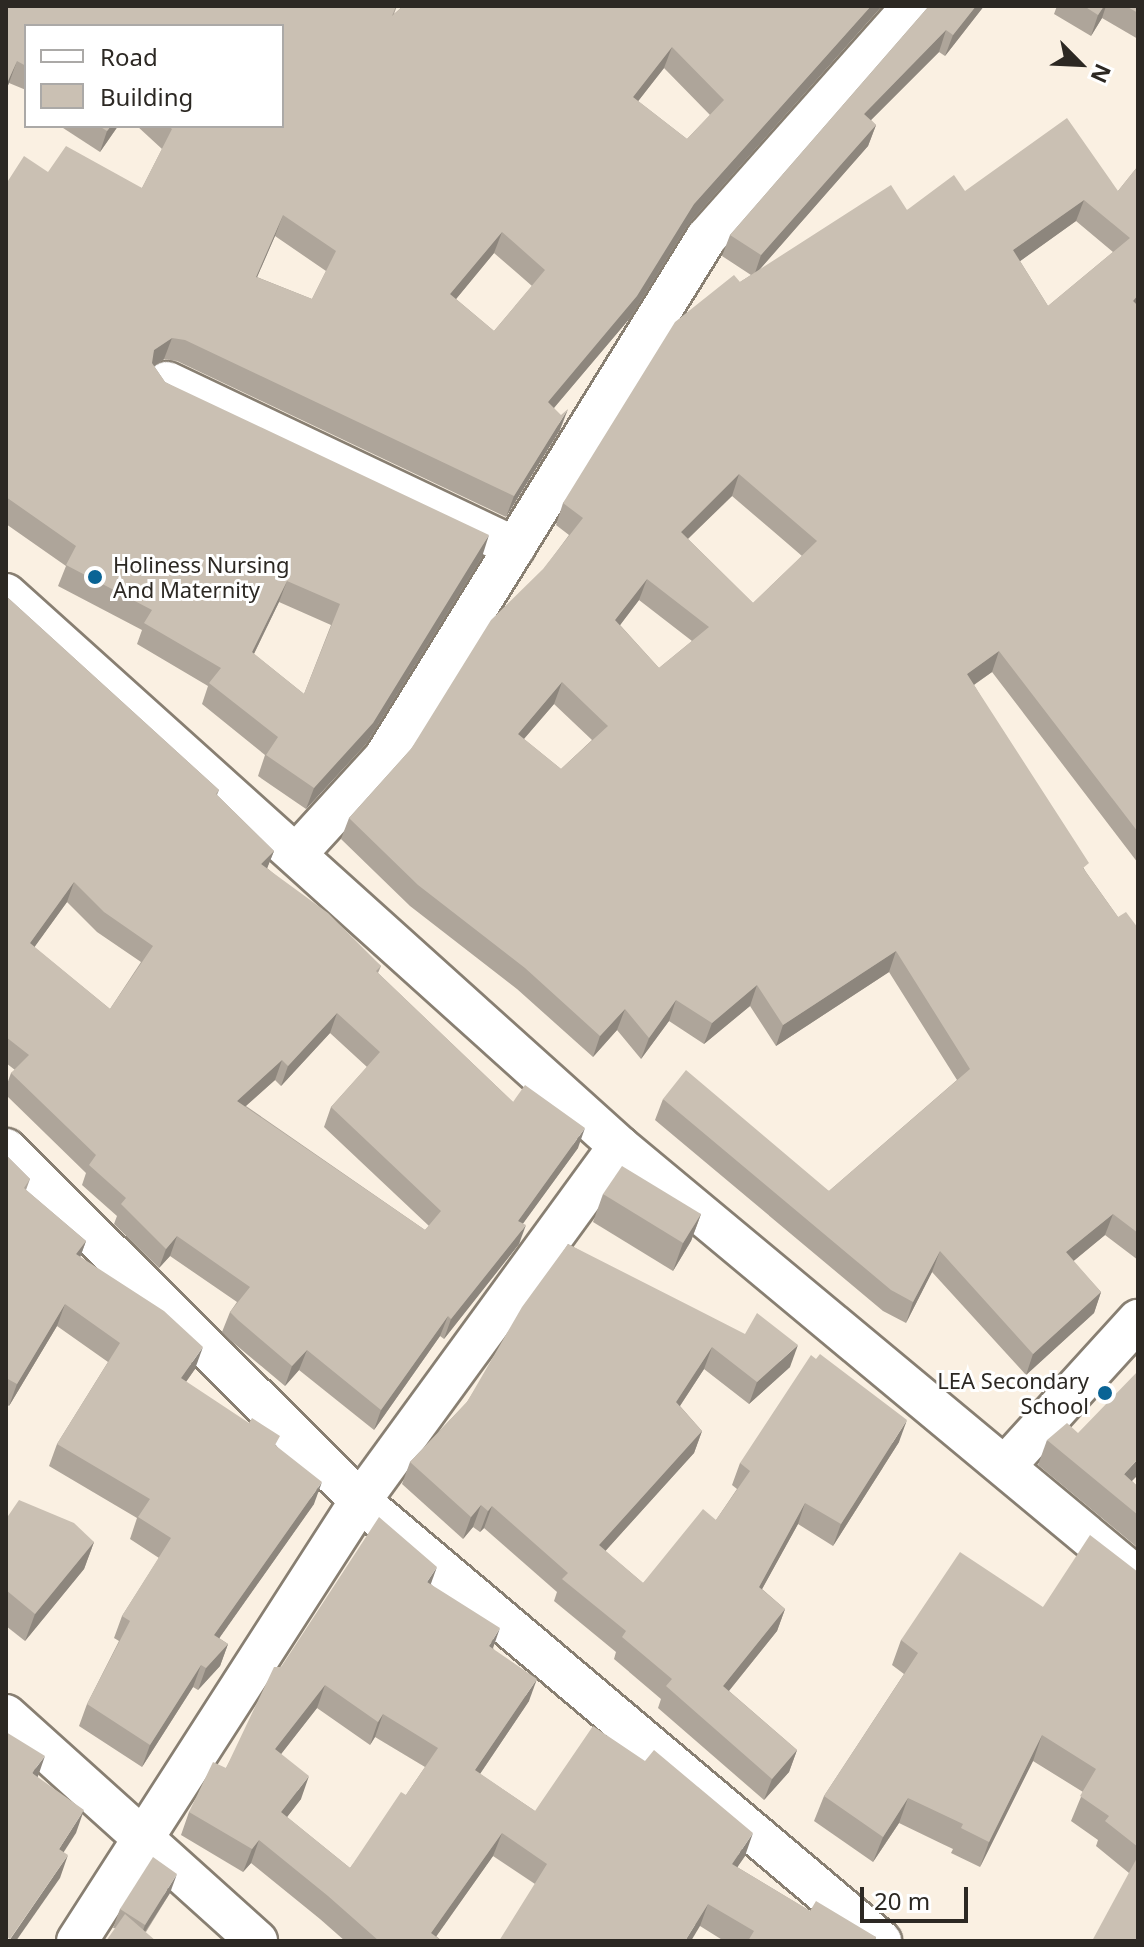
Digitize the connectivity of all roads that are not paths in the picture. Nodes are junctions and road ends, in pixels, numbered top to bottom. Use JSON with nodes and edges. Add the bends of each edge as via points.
{"nodes":[{"id":1,"x":913,"y":6,"type":"edge"},
{"id":2,"x":167,"y":382,"type":"edge"},
{"id":3,"x":515,"y":547,"type":"junction"},
{"id":4,"x":6,"y":594,"type":"edge"},
{"id":5,"x":298,"y":852,"type":"junction"},
{"id":6,"x":619,"y":1146,"type":"junction"},
{"id":7,"x":6,"y":1149,"type":"edge"},
{"id":8,"x":1138,"y":1320,"type":"edge"},
{"id":9,"x":1007,"y":1464,"type":"junction"},
{"id":10,"x":360,"y":1501,"type":"junction"},
{"id":11,"x":1138,"y":1578,"type":"edge"},
{"id":12,"x":6,"y":1715,"type":"edge"},
{"id":13,"x":142,"y":1842,"type":"junction"},
{"id":14,"x":77,"y":1941,"type":"edge"},
{"id":15,"x":257,"y":1941,"type":"edge"},
{"id":16,"x":881,"y":1941,"type":"edge"}],
"edges":[{"from":1,"to":3,"type":"street","via":[[706,238]]},
{"from":2,"to":3,"type":"street"},
{"from":3,"to":5,"type":"street","via":[[384,758]]},
{"from":4,"to":5,"type":"street"},
{"from":5,"to":6,"type":"street"},
{"from":6,"to":9,"type":"street"},
{"from":6,"to":10,"type":"street"},
{"from":7,"to":10,"type":"street"},
{"from":8,"to":9,"type":"street"},
{"from":9,"to":11,"type":"street"},
{"from":10,"to":13,"type":"street"},
{"from":10,"to":16,"type":"street"},
{"from":12,"to":13,"type":"street"},
{"from":13,"to":14,"type":"street"},
{"from":13,"to":15,"type":"street"}]}
